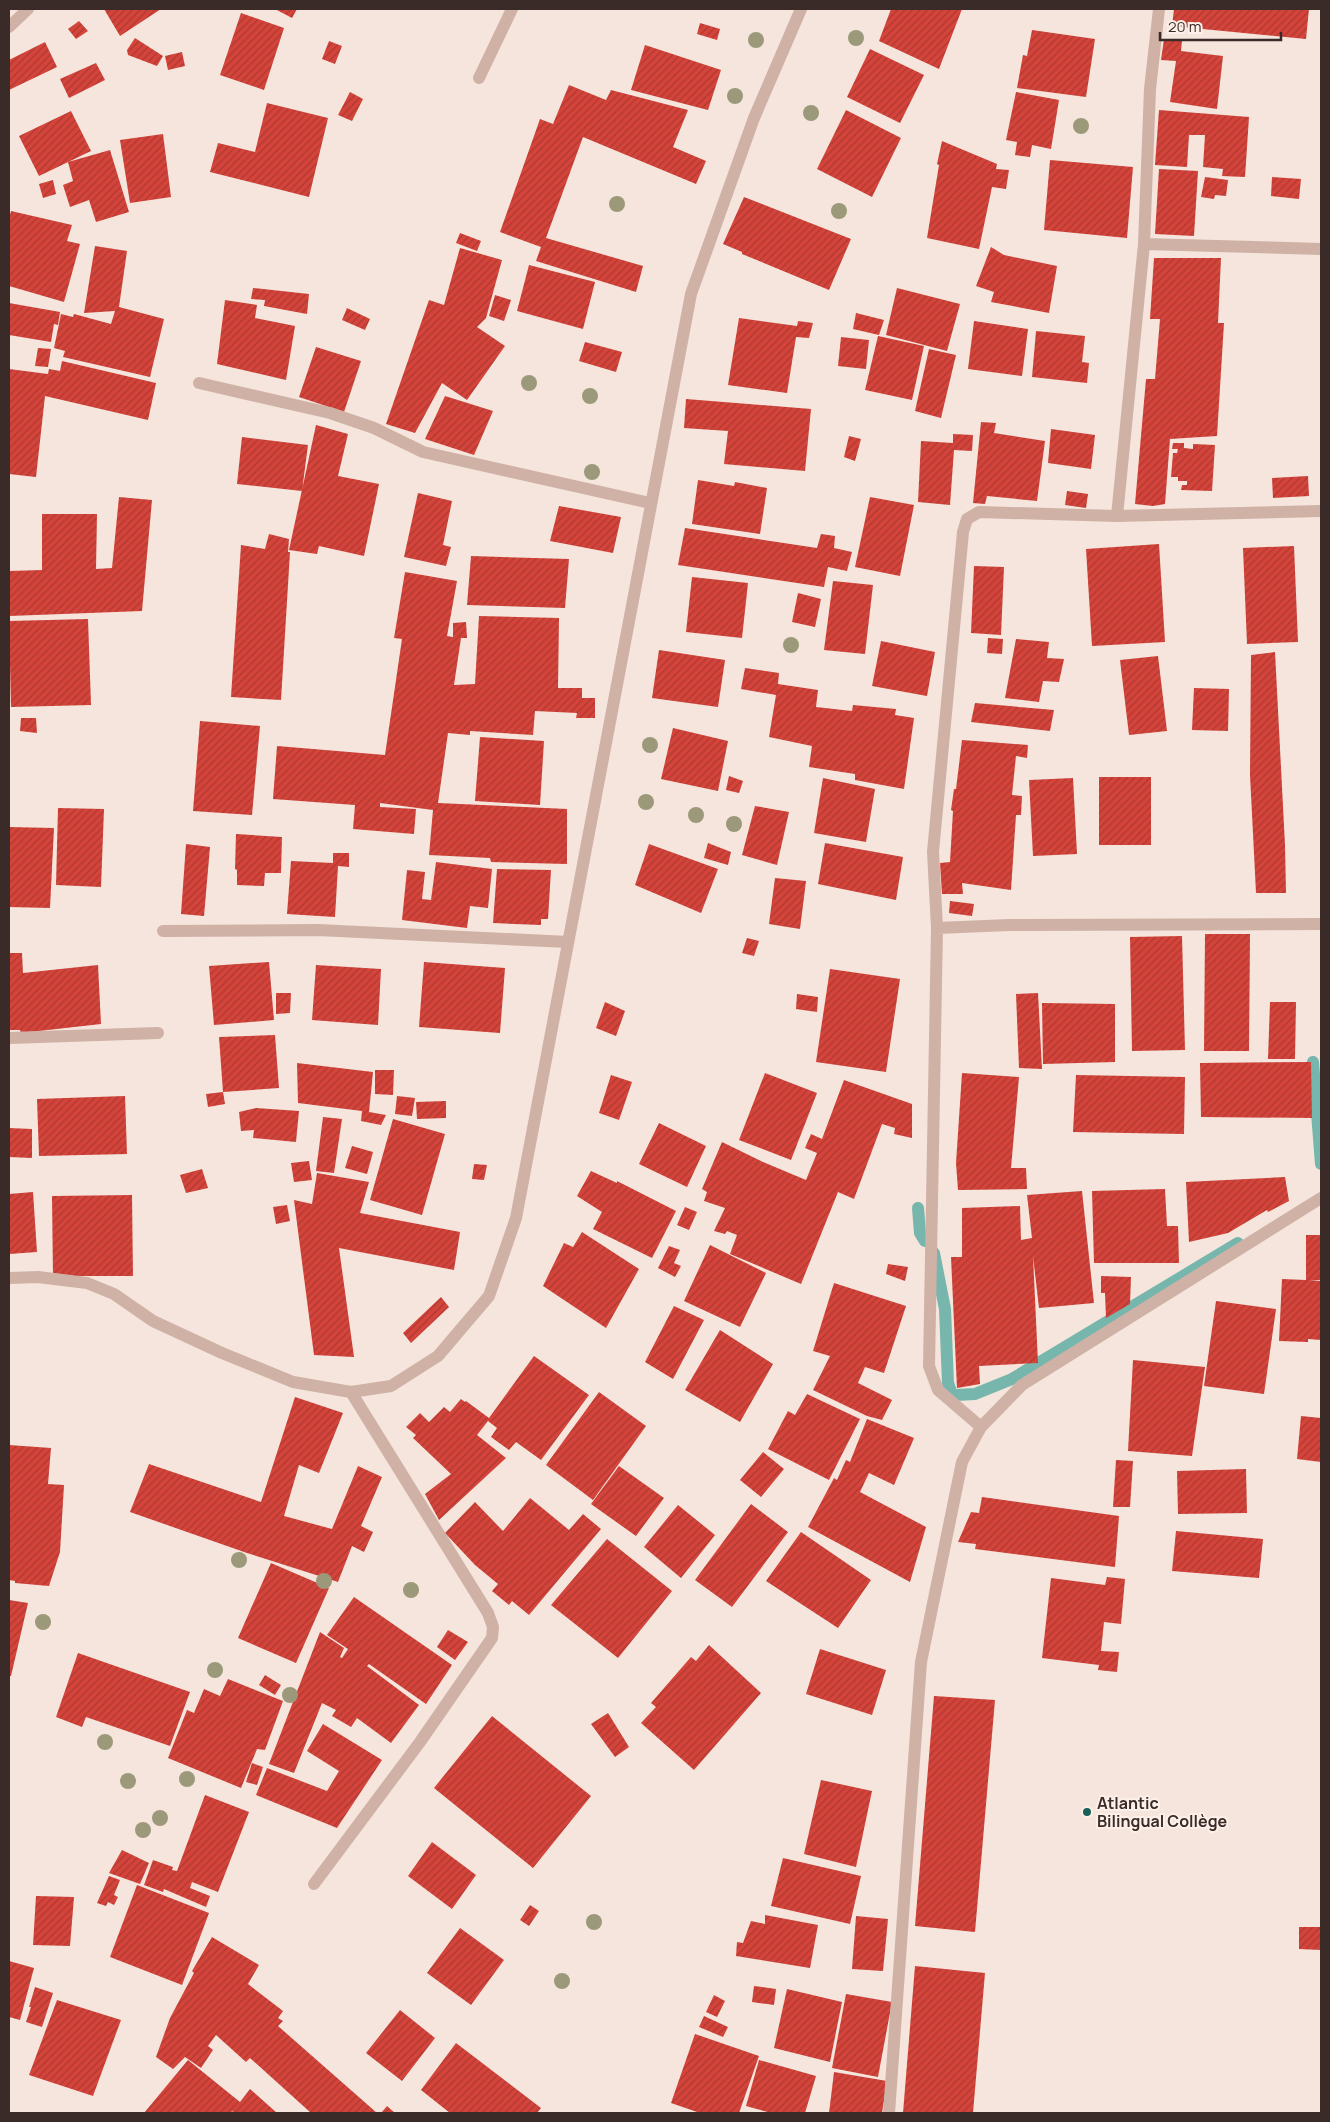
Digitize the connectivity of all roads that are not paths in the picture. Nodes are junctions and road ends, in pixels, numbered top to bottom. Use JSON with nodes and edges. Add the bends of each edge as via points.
{"nodes":[{"id":1,"x":28,"y":9,"type":"edge"},
{"id":2,"x":512,"y":9,"type":"edge"},
{"id":3,"x":801,"y":9,"type":"edge"},
{"id":4,"x":1159,"y":9,"type":"edge"},
{"id":5,"x":9,"y":27,"type":"edge"},
{"id":6,"x":479,"y":78,"type":"dead end"},
{"id":7,"x":1144,"y":244,"type":"junction"},
{"id":8,"x":1321,"y":249,"type":"edge"},
{"id":9,"x":199,"y":382,"type":"dead end"},
{"id":10,"x":650,"y":503,"type":"junction"},
{"id":11,"x":1321,"y":511,"type":"edge"},
{"id":12,"x":1117,"y":516,"type":"junction"},
{"id":13,"x":1321,"y":924,"type":"edge"},
{"id":14,"x":936,"y":928,"type":"junction"},
{"id":15,"x":163,"y":930,"type":"dead end"},
{"id":16,"x":568,"y":942,"type":"junction"},
{"id":17,"x":158,"y":1033,"type":"dead end"},
{"id":18,"x":9,"y":1038,"type":"edge"},
{"id":19,"x":1321,"y":1198,"type":"edge"},
{"id":20,"x":9,"y":1278,"type":"edge"},
{"id":21,"x":351,"y":1392,"type":"junction"},
{"id":22,"x":981,"y":1427,"type":"junction"},
{"id":23,"x":314,"y":1884,"type":"dead end"},
{"id":24,"x":889,"y":2113,"type":"edge"}],
"edges":[{"from":1,"to":5,"type":"street"},
{"from":2,"to":6,"type":"street"},
{"from":3,"to":10,"type":"street","via":[[754,118],[691,294]]},
{"from":4,"to":7,"type":"street","via":[[1150,89]]},
{"from":7,"to":8,"type":"street"},
{"from":7,"to":12,"type":"street"},
{"from":9,"to":10,"type":"street","via":[[330,413],[374,428],[423,452]]},
{"from":10,"to":16,"type":"street"},
{"from":11,"to":12,"type":"street"},
{"from":12,"to":14,"type":"street","via":[[979,512],[967,519],[932,852]]},
{"from":13,"to":14,"type":"street"},
{"from":14,"to":22,"type":"street","via":[[929,1366],[938,1390]]},
{"from":15,"to":16,"type":"street","via":[[318,930]]},
{"from":16,"to":21,"type":"street","via":[[516,1218],[488,1296],[438,1356],[391,1386]]},
{"from":17,"to":18,"type":"street"},
{"from":19,"to":22,"type":"street","via":[[1022,1386]]},
{"from":20,"to":21,"type":"street","via":[[87,1283],[114,1294],[153,1321],[222,1353],[293,1382]]},
{"from":21,"to":23,"type":"street","via":[[488,1613],[493,1627],[492,1638],[420,1742]]},
{"from":22,"to":24,"type":"street","via":[[962,1462],[921,1662]]}]}
